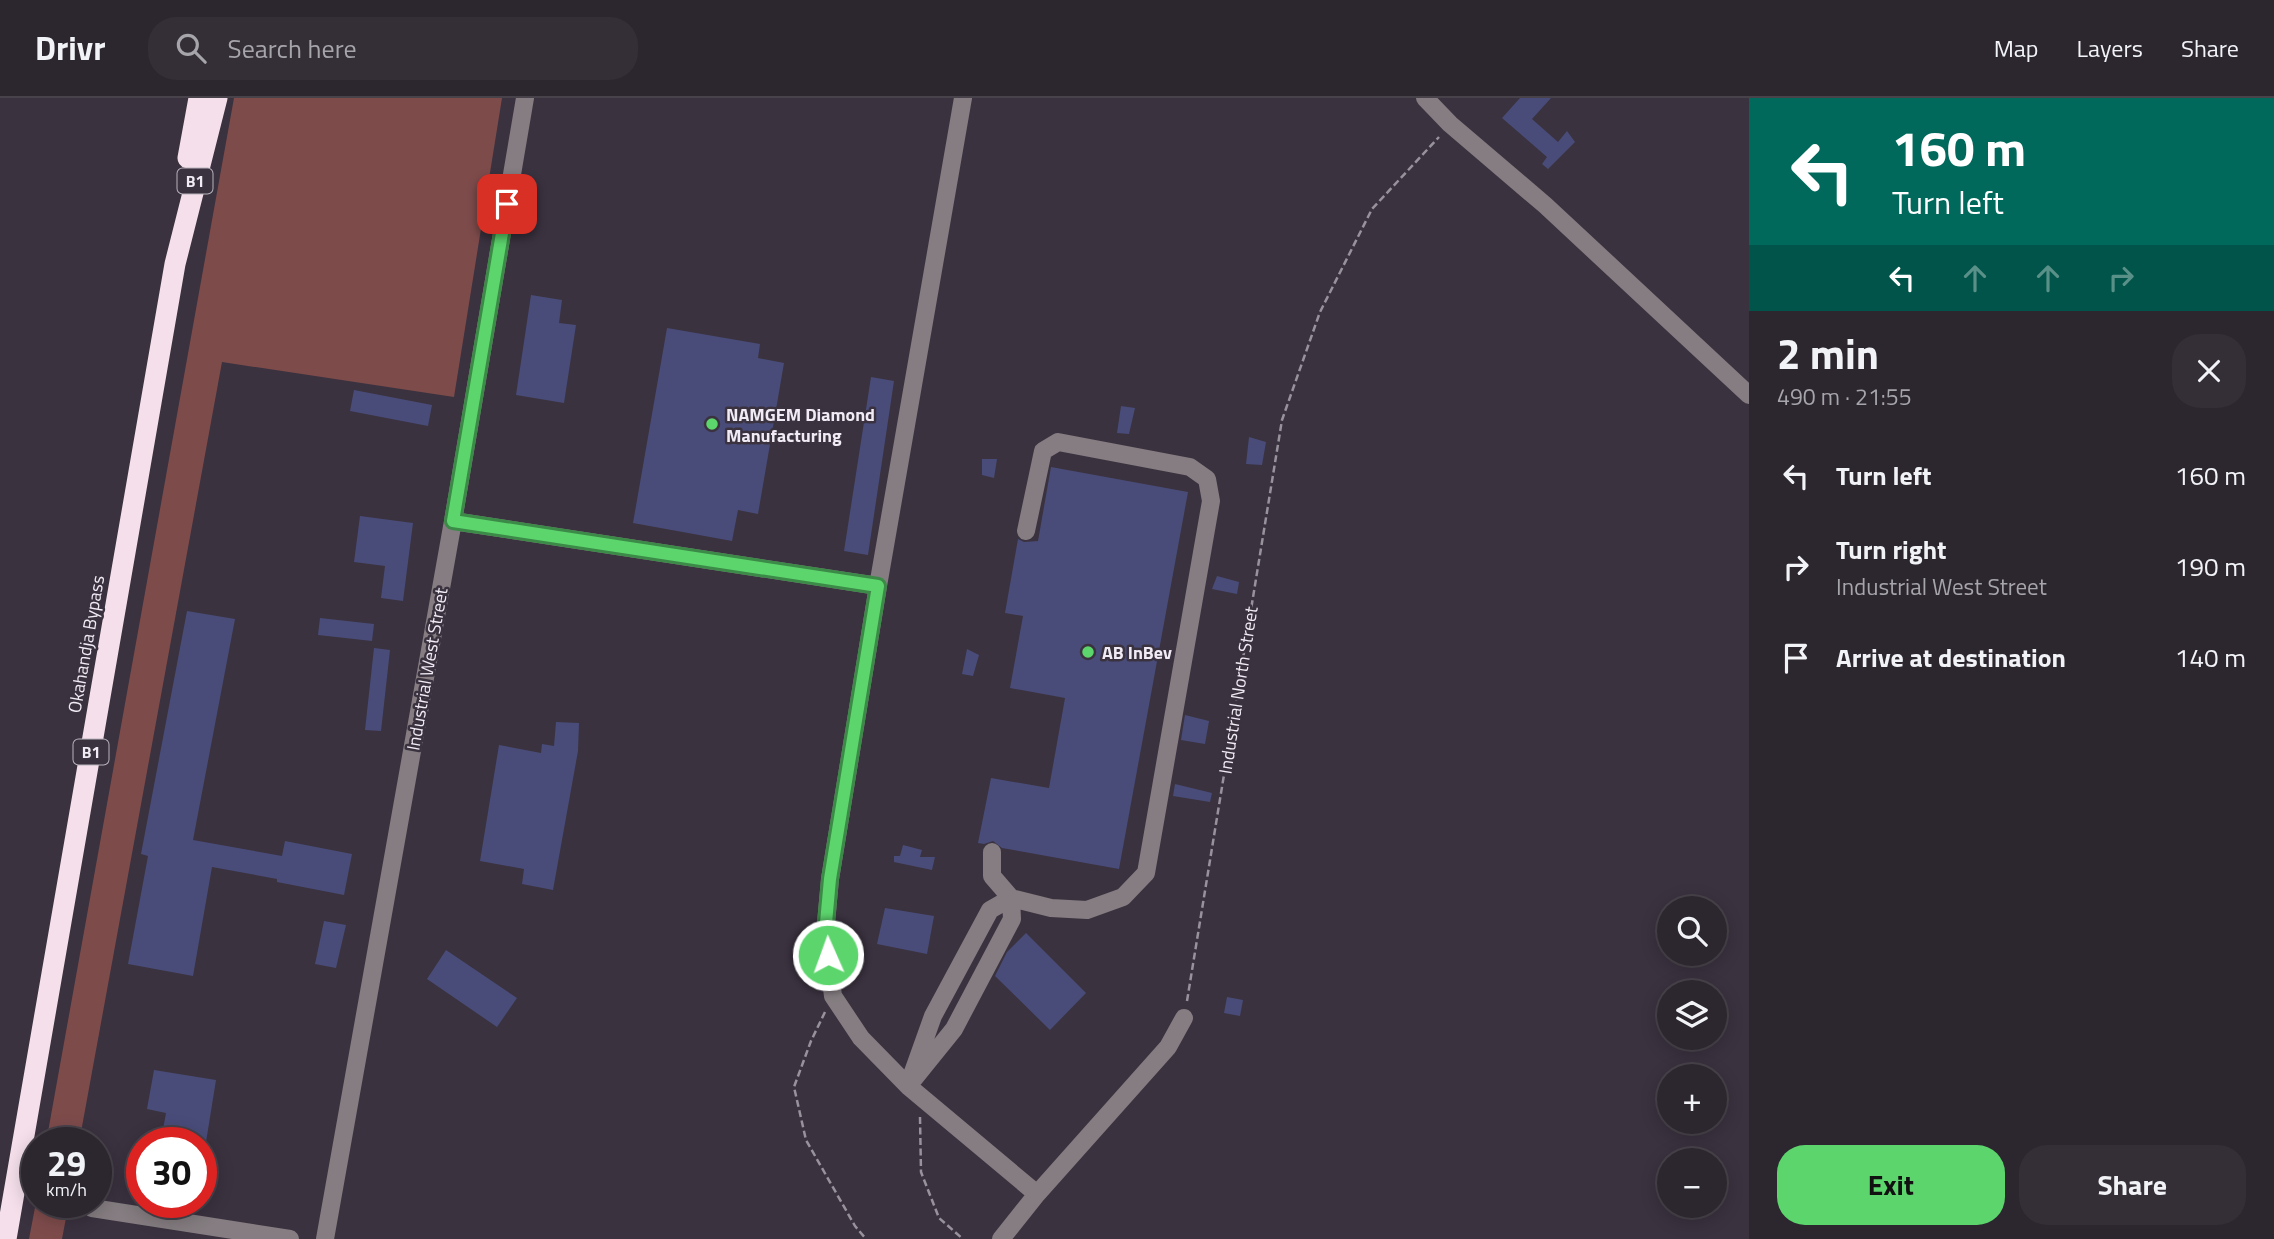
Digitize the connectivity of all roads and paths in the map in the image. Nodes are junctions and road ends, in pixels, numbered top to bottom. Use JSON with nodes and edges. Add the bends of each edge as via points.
{"nodes":[{"id":1,"x":184,"y":98,"type":"edge"},
{"id":2,"x":199,"y":98,"type":"edge"},
{"id":3,"x":217,"y":98,"type":"edge"},
{"id":4,"x":525,"y":98,"type":"edge"},
{"id":5,"x":963,"y":98,"type":"edge"},
{"id":6,"x":1425,"y":98,"type":"edge"},
{"id":7,"x":1450,"y":124,"type":"junction"},
{"id":8,"x":181,"y":195,"type":"junction"},
{"id":9,"x":175,"y":264,"type":"junction"},
{"id":10,"x":1749,"y":395,"type":"edge"},
{"id":11,"x":453,"y":521,"type":"junction"},
{"id":12,"x":1026,"y":531,"type":"dead end"},
{"id":13,"x":878,"y":586,"type":"junction"},
{"id":14,"x":992,"y":852,"type":"dead end"},
{"id":15,"x":1012,"y":898,"type":"junction"},
{"id":16,"x":833,"y":996,"type":"junction"},
{"id":17,"x":1184,"y":1018,"type":"joint"},
{"id":18,"x":908,"y":1086,"type":"junction"},
{"id":19,"x":930,"y":1105,"type":"junction"},
{"id":20,"x":1037,"y":1194,"type":"junction"},
{"id":21,"x":112,"y":1211,"type":"edge"},
{"id":22,"x":6,"y":1239,"type":"edge"},
{"id":23,"x":290,"y":1239,"type":"edge"},
{"id":24,"x":325,"y":1239,"type":"edge"},
{"id":25,"x":866,"y":1239,"type":"edge"},
{"id":26,"x":963,"y":1239,"type":"edge"},
{"id":27,"x":1001,"y":1239,"type":"edge"}],
"edges":[{"from":1,"to":8,"type":"highway"},
{"from":2,"to":8,"type":"highway","name":"Okahandja Bypass","number":"B1"},
{"from":3,"to":9,"type":"highway","name":"Okahandja Bypass","number":"B1"},
{"from":4,"to":11,"type":"street","name":"Industrial West Street"},
{"from":5,"to":13,"type":"street"},
{"from":6,"to":7,"type":"street"},
{"from":7,"to":10,"type":"street","via":[[1545,205]]},
{"from":7,"to":17,"type":"path","name":"Industrial North Street","via":[[1372,209],[1320,312],[1282,420]]},
{"from":8,"to":9,"type":"highway","name":"Okahandja Bypass","number":"B1"},
{"from":9,"to":22,"type":"highway","name":"Okahandja Bypass","number":"B1"},
{"from":11,"to":13,"type":"street"},
{"from":11,"to":24,"type":"street","name":"Industrial West Street"},
{"from":12,"to":15,"type":"street","via":[[1043,451],[1058,442],[1190,467],[1207,480],[1211,501],[1146,873],[1123,897],[1087,910],[1051,908]]},
{"from":13,"to":16,"type":"street","via":[[830,879],[825,934]]},
{"from":14,"to":15,"type":"street","via":[[992,876]]},
{"from":15,"to":18,"type":"street","via":[[1012,919],[954,1029]]},
{"from":15,"to":18,"type":"street","via":[[990,910],[933,1016]]},
{"from":16,"to":18,"type":"street","via":[[861,1038]]},
{"from":16,"to":25,"type":"path","via":[[794,1087],[806,1140]]},
{"from":17,"to":20,"type":"street","via":[[1168,1047]]},
{"from":18,"to":19,"type":"street"},
{"from":19,"to":20,"type":"street"},
{"from":19,"to":26,"type":"path","via":[[919,1118],[921,1172],[939,1219]]},
{"from":20,"to":27,"type":"street"},
{"from":21,"to":23,"type":"street"}]}
